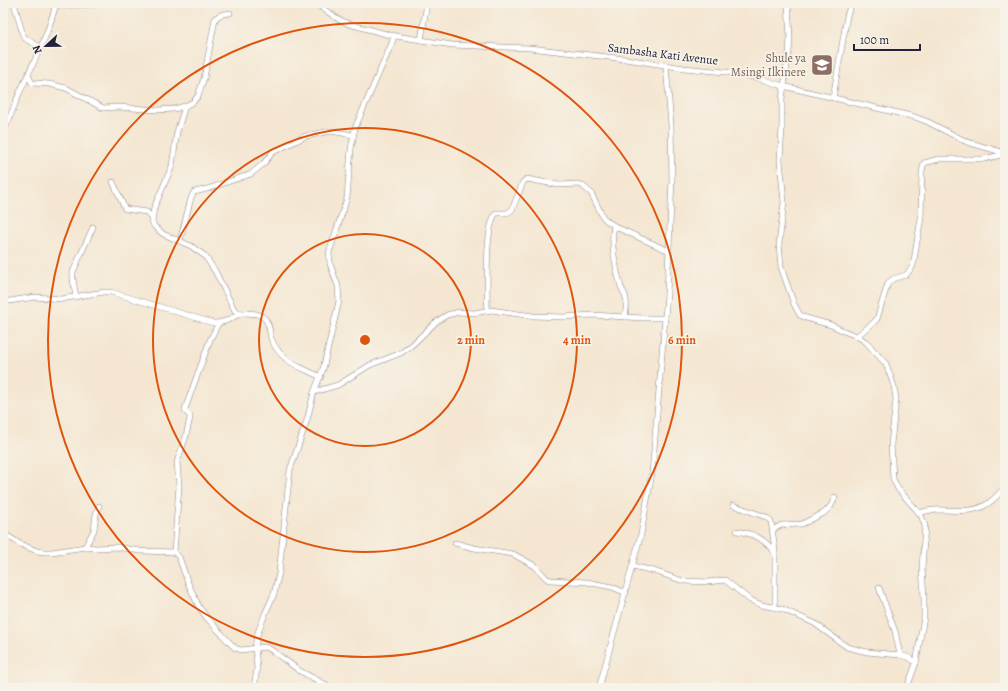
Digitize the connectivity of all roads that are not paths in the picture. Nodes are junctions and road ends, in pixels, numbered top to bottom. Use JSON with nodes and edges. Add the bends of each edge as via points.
{"nodes":[{"id":1,"x":14,"y":3,"type":"edge"},
{"id":2,"x":315,"y":3,"type":"edge"},
{"id":3,"x":427,"y":3,"type":"edge"},
{"id":4,"x":788,"y":3,"type":"edge"},
{"id":5,"x":851,"y":3,"type":"edge"},
{"id":6,"x":56,"y":4,"type":"edge"},
{"id":7,"x":95,"y":4,"type":"dead end"},
{"id":8,"x":230,"y":13,"type":"dead end"},
{"id":9,"x":394,"y":36,"type":"junction"},
{"id":10,"x":421,"y":40,"type":"junction"},
{"id":11,"x":40,"y":47,"type":"junction"},
{"id":12,"x":666,"y":66,"type":"junction"},
{"id":13,"x":28,"y":75,"type":"junction"},
{"id":14,"x":783,"y":86,"type":"junction"},
{"id":15,"x":833,"y":98,"type":"junction"},
{"id":16,"x":186,"y":106,"type":"junction"},
{"id":17,"x":3,"y":132,"type":"edge"},
{"id":18,"x":353,"y":134,"type":"junction"},
{"id":19,"x":1005,"y":154,"type":"edge"},
{"id":20,"x":113,"y":182,"type":"dead end"},
{"id":21,"x":152,"y":218,"type":"junction"},
{"id":22,"x":614,"y":226,"type":"junction"},
{"id":23,"x":93,"y":227,"type":"dead end"},
{"id":24,"x":180,"y":241,"type":"junction"},
{"id":25,"x":669,"y":251,"type":"junction"},
{"id":26,"x":76,"y":297,"type":"junction"},
{"id":27,"x":3,"y":302,"type":"edge"},
{"id":28,"x":486,"y":310,"type":"junction"},
{"id":29,"x":241,"y":313,"type":"junction"},
{"id":30,"x":625,"y":317,"type":"junction"},
{"id":31,"x":665,"y":318,"type":"junction"},
{"id":32,"x":218,"y":324,"type":"junction"},
{"id":33,"x":857,"y":336,"type":"junction"},
{"id":34,"x":321,"y":377,"type":"junction"},
{"id":35,"x":314,"y":392,"type":"junction"},
{"id":36,"x":1005,"y":487,"type":"edge"},
{"id":37,"x":835,"y":497,"type":"dead end"},
{"id":38,"x":733,"y":505,"type":"dead end"},
{"id":39,"x":99,"y":506,"type":"dead end"},
{"id":40,"x":919,"y":512,"type":"junction"},
{"id":41,"x":773,"y":530,"type":"junction"},
{"id":42,"x":737,"y":531,"type":"dead end"},
{"id":43,"x":3,"y":533,"type":"edge"},
{"id":44,"x":455,"y":543,"type":"dead end"},
{"id":45,"x":85,"y":547,"type":"junction"},
{"id":46,"x":174,"y":552,"type":"junction"},
{"id":47,"x":775,"y":554,"type":"junction"},
{"id":48,"x":633,"y":566,"type":"junction"},
{"id":49,"x":879,"y":588,"type":"dead end"},
{"id":50,"x":626,"y":593,"type":"junction"},
{"id":51,"x":775,"y":606,"type":"junction"},
{"id":52,"x":255,"y":648,"type":"junction"},
{"id":53,"x":900,"y":654,"type":"junction"},
{"id":54,"x":916,"y":663,"type":"junction"},
{"id":55,"x":254,"y":688,"type":"edge"},
{"id":56,"x":332,"y":688,"type":"edge"},
{"id":57,"x":599,"y":688,"type":"edge"},
{"id":58,"x":907,"y":688,"type":"edge"}],
"edges":[{"from":1,"to":11,"type":"street","via":[[23,35]]},
{"from":2,"to":9,"type":"street","name":"Sambasha Kati Avenue","via":[[338,20]]},
{"from":3,"to":10,"type":"street"},
{"from":4,"to":14,"type":"street","via":[[790,38]]},
{"from":5,"to":15,"type":"street"},
{"from":6,"to":7,"type":"street"},
{"from":6,"to":11,"type":"street"},
{"from":8,"to":16,"type":"street","via":[[222,14],[216,19],[198,96]]},
{"from":9,"to":10,"type":"street","name":"Sambasha Kati Avenue"},
{"from":9,"to":18,"type":"street"},
{"from":10,"to":12,"type":"street","name":"Sambasha Kati Avenue","via":[[458,46],[530,48]]},
{"from":11,"to":13,"type":"street"},
{"from":12,"to":14,"type":"street","name":"Sambasha Kati Avenue","via":[[745,75]]},
{"from":12,"to":25,"type":"street","via":[[672,179]]},
{"from":13,"to":16,"type":"street","via":[[32,83],[66,88],[103,108],[157,110]]},
{"from":13,"to":17,"type":"street"},
{"from":14,"to":15,"type":"street","name":"Sambasha Kati Avenue"},
{"from":14,"to":33,"type":"street","via":[[780,160],[784,202],[779,244],[781,267],[800,315]]},
{"from":15,"to":19,"type":"street","name":"Sambasha Kati Avenue","via":[[915,117],[968,142]]},
{"from":16,"to":21,"type":"street","via":[[177,132],[172,166]]},
{"from":18,"to":24,"type":"street","via":[[331,131],[306,136],[273,152],[251,174],[194,192]]},
{"from":18,"to":34,"type":"street","via":[[347,198],[329,253],[339,297]]},
{"from":19,"to":33,"type":"street","via":[[974,159],[939,158],[924,163],[921,218],[913,266],[906,275],[888,283],[877,318]]},
{"from":20,"to":21,"type":"street","via":[[125,209],[147,212]]},
{"from":21,"to":24,"type":"street","via":[[154,226],[163,234]]},
{"from":22,"to":25,"type":"street"},
{"from":22,"to":28,"type":"street","via":[[607,221],[591,193],[583,186],[559,186],[524,180],[512,210],[507,213],[496,213],[493,218],[488,246]]},
{"from":22,"to":30,"type":"street","via":[[616,262],[627,307]]},
{"from":23,"to":26,"type":"street","via":[[72,280]]},
{"from":24,"to":29,"type":"street","via":[[205,256],[218,276],[233,309]]},
{"from":25,"to":31,"type":"street"},
{"from":26,"to":27,"type":"street","via":[[36,297]]},
{"from":26,"to":32,"type":"street","via":[[111,292]]},
{"from":28,"to":30,"type":"street","via":[[533,316]]},
{"from":28,"to":35,"type":"street","via":[[447,315],[401,353],[370,365],[338,385]]},
{"from":29,"to":32,"type":"street"},
{"from":29,"to":34,"type":"street","via":[[256,314],[268,321],[273,344],[284,359]]},
{"from":30,"to":31,"type":"street"},
{"from":31,"to":48,"type":"street","via":[[652,473]]},
{"from":32,"to":46,"type":"street","via":[[185,409],[190,418],[178,462],[179,486]]},
{"from":33,"to":40,"type":"street","via":[[882,359],[890,374],[896,392],[890,444],[893,479],[898,489]]},
{"from":34,"to":35,"type":"street"},
{"from":35,"to":52,"type":"street","via":[[290,470],[277,586],[257,635]]},
{"from":36,"to":40,"type":"street","via":[[990,502],[976,509],[933,509]]},
{"from":37,"to":41,"type":"street","via":[[824,513],[802,524],[781,525]]},
{"from":38,"to":41,"type":"street","via":[[766,517],[771,522]]},
{"from":39,"to":45,"type":"street","via":[[94,530]]},
{"from":40,"to":54,"type":"street","via":[[925,526],[922,568],[924,617]]},
{"from":41,"to":47,"type":"street"},
{"from":42,"to":47,"type":"street","via":[[762,539]]},
{"from":43,"to":45,"type":"street","via":[[20,544],[38,551],[52,552]]},
{"from":44,"to":50,"type":"street","via":[[513,554],[535,566],[551,580],[587,582]]},
{"from":45,"to":46,"type":"street"},
{"from":46,"to":52,"type":"street","via":[[180,558],[199,607],[212,624],[238,650]]},
{"from":47,"to":51,"type":"street"},
{"from":48,"to":50,"type":"street"},
{"from":48,"to":51,"type":"street","via":[[683,580],[725,580],[750,600],[762,605]]},
{"from":49,"to":53,"type":"street","via":[[895,631]]},
{"from":50,"to":57,"type":"street"},
{"from":51,"to":53,"type":"street","via":[[814,623],[847,647],[867,652]]},
{"from":52,"to":55,"type":"street","via":[[257,662]]},
{"from":52,"to":56,"type":"street","via":[[270,649],[300,671]]},
{"from":53,"to":54,"type":"street"},
{"from":54,"to":58,"type":"street"}]}
